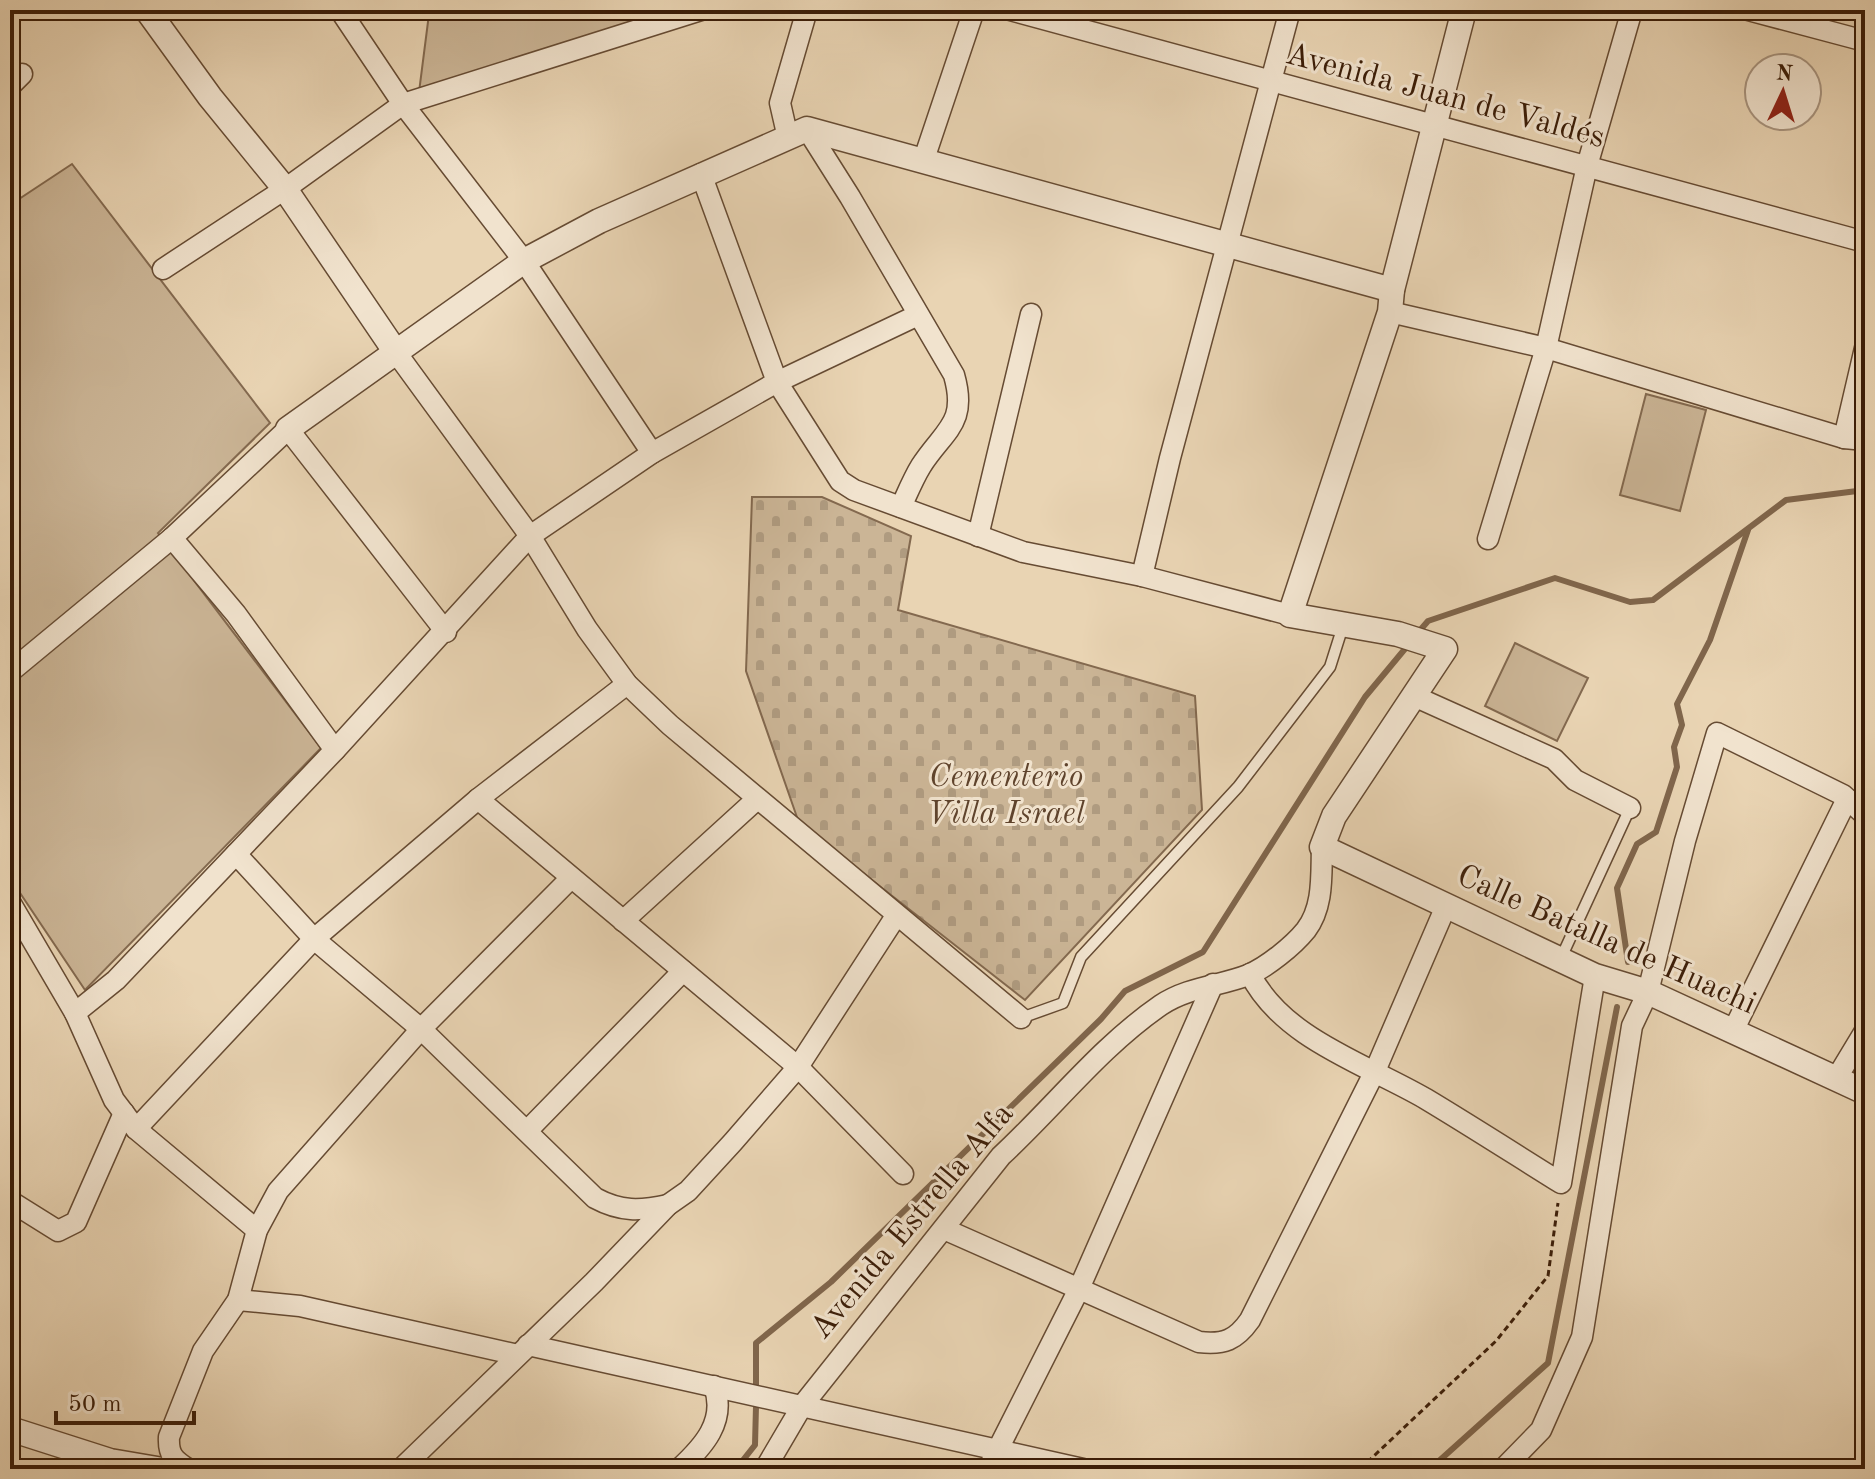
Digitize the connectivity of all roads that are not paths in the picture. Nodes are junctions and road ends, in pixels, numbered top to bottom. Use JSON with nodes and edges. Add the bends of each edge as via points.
{"nodes":[{"id":1,"x":147,"y":10,"type":"edge"},
{"id":2,"x":340,"y":10,"type":"edge"},
{"id":3,"x":701,"y":10,"type":"edge"},
{"id":4,"x":807,"y":10,"type":"edge"},
{"id":5,"x":974,"y":10,"type":"edge"},
{"id":6,"x":1010,"y":10,"type":"edge"},
{"id":7,"x":1290,"y":10,"type":"edge"},
{"id":8,"x":1464,"y":10,"type":"edge"},
{"id":9,"x":1632,"y":10,"type":"edge"},
{"id":10,"x":1748,"y":10,"type":"edge"},
{"id":11,"x":1865,"y":41,"type":"edge"},
{"id":12,"x":1272,"y":81,"type":"junction"},
{"id":13,"x":403,"y":104,"type":"junction"},
{"id":14,"x":1433,"y":125,"type":"junction"},
{"id":15,"x":797,"y":134,"type":"junction"},
{"id":16,"x":924,"y":159,"type":"junction"},
{"id":17,"x":1587,"y":166,"type":"junction"},
{"id":18,"x":701,"y":174,"type":"junction"},
{"id":19,"x":285,"y":189,"type":"junction"},
{"id":20,"x":1865,"y":242,"type":"edge"},
{"id":21,"x":1226,"y":244,"type":"junction"},
{"id":22,"x":524,"y":261,"type":"junction"},
{"id":23,"x":163,"y":269,"type":"dead end"},
{"id":24,"x":1391,"y":301,"type":"junction"},
{"id":25,"x":1031,"y":314,"type":"dead end"},
{"id":26,"x":918,"y":315,"type":"junction"},
{"id":27,"x":1546,"y":348,"type":"junction"},
{"id":28,"x":1865,"y":348,"type":"edge"},
{"id":29,"x":395,"y":351,"type":"junction"},
{"id":30,"x":777,"y":382,"type":"junction"},
{"id":31,"x":288,"y":429,"type":"junction"},
{"id":32,"x":1844,"y":438,"type":"junction"},
{"id":33,"x":1865,"y":440,"type":"edge"},
{"id":34,"x":652,"y":453,"type":"junction"},
{"id":35,"x":901,"y":507,"type":"junction"},
{"id":36,"x":530,"y":536,"type":"junction"},
{"id":37,"x":978,"y":536,"type":"junction"},
{"id":38,"x":172,"y":538,"type":"junction"},
{"id":39,"x":1488,"y":539,"type":"dead end"},
{"id":40,"x":1142,"y":576,"type":"junction"},
{"id":41,"x":1290,"y":615,"type":"junction"},
{"id":42,"x":1343,"y":626,"type":"junction"},
{"id":43,"x":446,"y":632,"type":"junction"},
{"id":44,"x":10,"y":672,"type":"edge"},
{"id":45,"x":627,"y":684,"type":"junction"},
{"id":46,"x":1416,"y":697,"type":"junction"},
{"id":47,"x":335,"y":750,"type":"junction"},
{"id":48,"x":478,"y":799,"type":"junction"},
{"id":49,"x":757,"y":799,"type":"junction"},
{"id":50,"x":1847,"y":799,"type":"junction"},
{"id":51,"x":1630,"y":808,"type":"joint"},
{"id":52,"x":1865,"y":815,"type":"edge"},
{"id":53,"x":1322,"y":847,"type":"junction"},
{"id":54,"x":236,"y":854,"type":"junction"},
{"id":55,"x":571,"y":878,"type":"junction"},
{"id":56,"x":10,"y":902,"type":"edge"},
{"id":57,"x":1446,"y":906,"type":"junction"},
{"id":58,"x":896,"y":916,"type":"junction"},
{"id":59,"x":623,"y":921,"type":"junction"},
{"id":60,"x":314,"y":939,"type":"junction"},
{"id":61,"x":1560,"y":960,"type":"junction"},
{"id":62,"x":683,"y":971,"type":"junction"},
{"id":63,"x":1250,"y":974,"type":"junction"},
{"id":64,"x":1595,"y":976,"type":"junction"},
{"id":65,"x":1213,"y":984,"type":"junction"},
{"id":66,"x":1648,"y":992,"type":"junction"},
{"id":67,"x":75,"y":1013,"type":"junction"},
{"id":68,"x":1021,"y":1018,"type":"joint"},
{"id":69,"x":421,"y":1029,"type":"junction"},
{"id":70,"x":1733,"y":1031,"type":"junction"},
{"id":71,"x":1865,"y":1031,"type":"edge"},
{"id":72,"x":798,"y":1067,"type":"junction"},
{"id":73,"x":1375,"y":1071,"type":"junction"},
{"id":74,"x":1836,"y":1079,"type":"junction"},
{"id":75,"x":1865,"y":1092,"type":"edge"},
{"id":76,"x":130,"y":1121,"type":"junction"},
{"id":77,"x":527,"y":1131,"type":"junction"},
{"id":78,"x":903,"y":1174,"type":"dead end"},
{"id":79,"x":10,"y":1201,"type":"edge"},
{"id":80,"x":668,"y":1205,"type":"junction"},
{"id":81,"x":944,"y":1229,"type":"junction"},
{"id":82,"x":257,"y":1230,"type":"junction"},
{"id":83,"x":1078,"y":1291,"type":"junction"},
{"id":84,"x":238,"y":1300,"type":"junction"},
{"id":85,"x":523,"y":1350,"type":"junction"},
{"id":86,"x":714,"y":1386,"type":"junction"},
{"id":87,"x":802,"y":1406,"type":"junction"},
{"id":88,"x":10,"y":1429,"type":"edge"},
{"id":89,"x":997,"y":1449,"type":"junction"},
{"id":90,"x":157,"y":1469,"type":"edge"},
{"id":91,"x":188,"y":1469,"type":"edge"},
{"id":92,"x":401,"y":1469,"type":"edge"},
{"id":93,"x":679,"y":1469,"type":"edge"},
{"id":94,"x":765,"y":1469,"type":"edge"},
{"id":95,"x":988,"y":1469,"type":"edge"},
{"id":96,"x":1083,"y":1469,"type":"edge"},
{"id":97,"x":1503,"y":1469,"type":"edge"}],
"edges":[{"from":1,"to":19,"type":"street"},
{"from":2,"to":13,"type":"street"},
{"from":3,"to":13,"type":"street"},
{"from":4,"to":15,"type":"street","via":[[780,103]]},
{"from":5,"to":16,"type":"street"},
{"from":6,"to":12,"type":"street","name":"Avenida Juan de Valdés"},
{"from":7,"to":12,"type":"street"},
{"from":8,"to":14,"type":"street"},
{"from":9,"to":17,"type":"street"},
{"from":10,"to":11,"type":"street"},
{"from":12,"to":14,"type":"street","name":"Avenida Juan de Valdés"},
{"from":12,"to":21,"type":"street"},
{"from":13,"to":19,"type":"street"},
{"from":13,"to":22,"type":"street"},
{"from":14,"to":17,"type":"street","name":"Avenida Juan de Valdés"},
{"from":14,"to":24,"type":"street"},
{"from":15,"to":16,"type":"street"},
{"from":15,"to":18,"type":"street"},
{"from":15,"to":26,"type":"street","via":[[850,197]]},
{"from":16,"to":21,"type":"street"},
{"from":17,"to":20,"type":"street","name":"Avenida Juan de Valdés"},
{"from":17,"to":27,"type":"street"},
{"from":18,"to":22,"type":"street"},
{"from":18,"to":30,"type":"street"},
{"from":19,"to":23,"type":"street"},
{"from":19,"to":29,"type":"street"},
{"from":21,"to":24,"type":"street"},
{"from":21,"to":40,"type":"street"},
{"from":22,"to":29,"type":"street"},
{"from":22,"to":34,"type":"street"},
{"from":24,"to":27,"type":"street"},
{"from":24,"to":41,"type":"street"},
{"from":25,"to":37,"type":"street"},
{"from":26,"to":30,"type":"street"},
{"from":26,"to":35,"type":"street","via":[[954,375],[960,396],[958,415],[921,466]]},
{"from":27,"to":32,"type":"street"},
{"from":27,"to":39,"type":"street"},
{"from":28,"to":32,"type":"street"},
{"from":29,"to":31,"type":"street"},
{"from":29,"to":36,"type":"street"},
{"from":30,"to":34,"type":"street"},
{"from":30,"to":35,"type":"street","via":[[840,481]]},
{"from":31,"to":38,"type":"street"},
{"from":31,"to":43,"type":"street"},
{"from":32,"to":33,"type":"street"},
{"from":34,"to":36,"type":"street"},
{"from":35,"to":37,"type":"street"},
{"from":36,"to":43,"type":"street"},
{"from":36,"to":45,"type":"street"},
{"from":37,"to":40,"type":"street","via":[[1023,552]]},
{"from":38,"to":44,"type":"street"},
{"from":38,"to":47,"type":"street","via":[[236,614]]},
{"from":40,"to":41,"type":"street"},
{"from":41,"to":42,"type":"street"},
{"from":42,"to":46,"type":"street","name":"Avenida Estrella Alfa","via":[[1435,646]]},
{"from":42,"to":68,"type":"lane","via":[[1330,667],[1238,787],[1081,957],[1063,1003]]},
{"from":43,"to":47,"type":"street"},
{"from":45,"to":48,"type":"street"},
{"from":45,"to":49,"type":"street"},
{"from":46,"to":51,"type":"street","via":[[1554,759],[1575,780]]},
{"from":46,"to":53,"type":"street","name":"Avenida Estrella Alfa","via":[[1334,816]]},
{"from":47,"to":54,"type":"street"},
{"from":48,"to":55,"type":"street"},
{"from":48,"to":60,"type":"street"},
{"from":49,"to":58,"type":"street"},
{"from":49,"to":59,"type":"street"},
{"from":50,"to":52,"type":"street"},
{"from":50,"to":66,"type":"street","via":[[1717,733]]},
{"from":50,"to":70,"type":"street"},
{"from":51,"to":61,"type":"lane"},
{"from":53,"to":57,"type":"street","name":"Calle Batalla de Huachi"},
{"from":53,"to":63,"type":"street","name":"Avenida Estrella Alfa","via":[[1317,912],[1296,939]]},
{"from":54,"to":60,"type":"street"},
{"from":54,"to":67,"type":"street","via":[[116,980]]},
{"from":55,"to":59,"type":"street"},
{"from":55,"to":69,"type":"street"},
{"from":56,"to":67,"type":"street"},
{"from":57,"to":61,"type":"street","name":"Calle Batalla de Huachi"},
{"from":57,"to":73,"type":"street"},
{"from":58,"to":68,"type":"street"},
{"from":58,"to":72,"type":"street"},
{"from":59,"to":62,"type":"street"},
{"from":60,"to":69,"type":"street"},
{"from":60,"to":76,"type":"street"},
{"from":61,"to":64,"type":"street","name":"Calle Batalla de Huachi"},
{"from":62,"to":72,"type":"street"},
{"from":62,"to":77,"type":"street"},
{"from":63,"to":65,"type":"street","name":"Avenida Estrella Alfa"},
{"from":63,"to":73,"type":"street","via":[[1262,999],[1292,1024]]},
{"from":64,"to":66,"type":"street","name":"Calle Batalla de Huachi"},
{"from":64,"to":73,"type":"street","via":[[1561,1183]]},
{"from":65,"to":81,"type":"street","name":"Avenida Estrella Alfa","via":[[1162,1004],[1094,1059],[1001,1156]]},
{"from":65,"to":83,"type":"street"},
{"from":66,"to":70,"type":"street","name":"Calle Batalla de Huachi"},
{"from":66,"to":97,"type":"street","via":[[1632,1026],[1582,1337],[1541,1430]]},
{"from":67,"to":76,"type":"street","via":[[114,1100]]},
{"from":69,"to":77,"type":"street"},
{"from":69,"to":82,"type":"street","via":[[278,1191]]},
{"from":70,"to":74,"type":"street","name":"Calle Batalla de Huachi"},
{"from":71,"to":74,"type":"street"},
{"from":72,"to":78,"type":"street"},
{"from":72,"to":80,"type":"street","via":[[688,1191]]},
{"from":73,"to":83,"type":"street","via":[[1238,1337],[1218,1344],[1199,1342]]},
{"from":74,"to":75,"type":"street","name":"Calle Batalla de Huachi"},
{"from":76,"to":79,"type":"street","via":[[76,1222],[58,1231]]},
{"from":76,"to":82,"type":"street"},
{"from":77,"to":80,"type":"street","via":[[595,1198],[616,1209]]},
{"from":80,"to":85,"type":"street"},
{"from":81,"to":83,"type":"street"},
{"from":81,"to":87,"type":"street","name":"Avenida Estrella Alfa"},
{"from":82,"to":84,"type":"street"},
{"from":83,"to":89,"type":"street"},
{"from":84,"to":85,"type":"street","via":[[300,1306]]},
{"from":84,"to":91,"type":"street","via":[[203,1351],[169,1437],[168,1450]]},
{"from":85,"to":86,"type":"street"},
{"from":85,"to":92,"type":"street"},
{"from":86,"to":87,"type":"street"},
{"from":86,"to":93,"type":"street","via":[[715,1424]]},
{"from":87,"to":89,"type":"street"},
{"from":87,"to":94,"type":"street","name":"Avenida Estrella Alfa"},
{"from":88,"to":90,"type":"street","via":[[110,1461]]},
{"from":89,"to":95,"type":"street"},
{"from":89,"to":96,"type":"street"}]}
